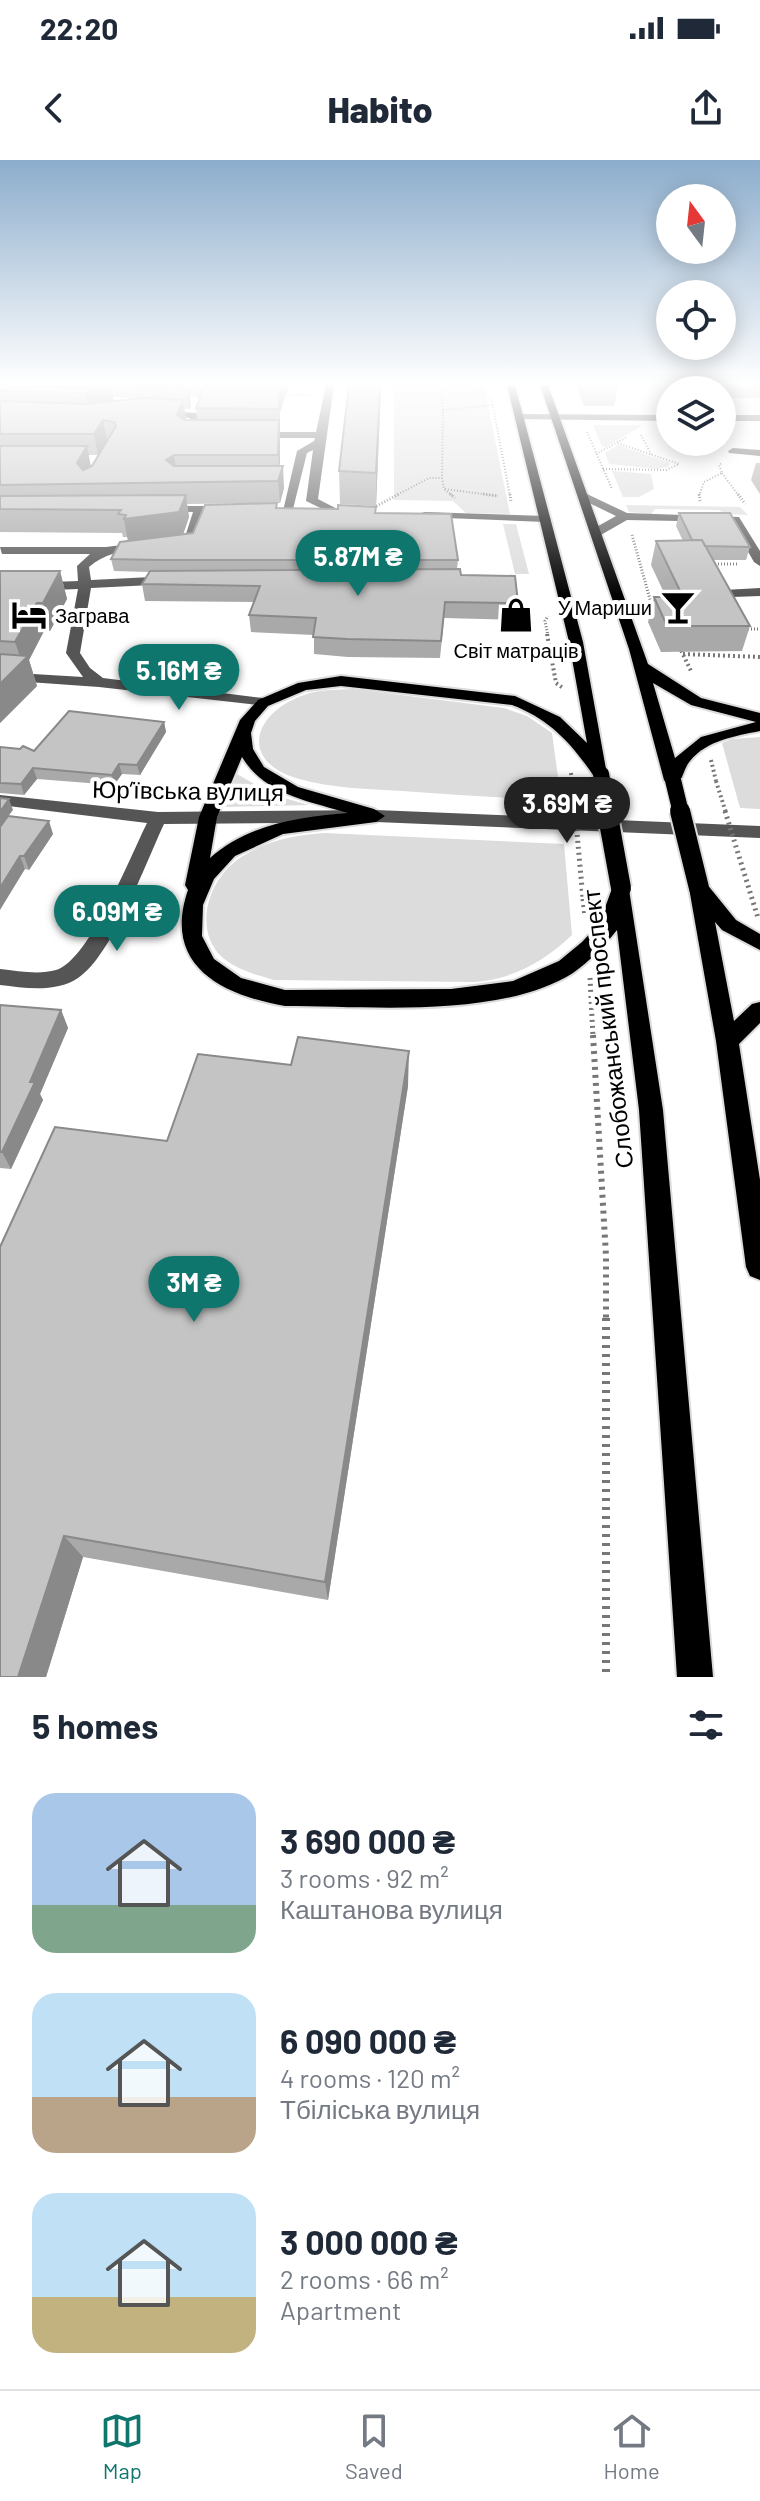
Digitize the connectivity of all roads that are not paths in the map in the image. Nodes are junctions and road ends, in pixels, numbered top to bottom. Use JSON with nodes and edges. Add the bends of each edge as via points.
{"nodes":[{"id":1,"x":301,"y":456,"type":"edge"},
{"id":2,"x":318,"y":456,"type":"edge"},
{"id":3,"x":529,"y":456,"type":"edge"},
{"id":4,"x":570,"y":456,"type":"edge"},
{"id":5,"x":281,"y":482,"type":"edge"},
{"id":6,"x":296,"y":482,"type":"junction"},
{"id":7,"x":583,"y":496,"type":"junction"},
{"id":8,"x":146,"y":509,"type":"edge"},
{"id":9,"x":200,"y":509,"type":"junction"},
{"id":10,"x":244,"y":509,"type":"edge"},
{"id":11,"x":273,"y":509,"type":"edge"},
{"id":12,"x":298,"y":510,"type":"junction"},
{"id":13,"x":339,"y":513,"type":"junction"},
{"id":14,"x":358,"y":513,"type":"edge"},
{"id":15,"x":404,"y":515,"type":"edge"},
{"id":16,"x":625,"y":516,"type":"junction"},
{"id":17,"x":545,"y":519,"type":"junction"},
{"id":18,"x":595,"y":533,"type":"junction"},
{"id":19,"x":2,"y":550,"type":"edge"},
{"id":20,"x":112,"y":550,"type":"junction"},
{"id":21,"x":754,"y":563,"type":"edge"},
{"id":22,"x":179,"y":580,"type":"edge"},
{"id":23,"x":83,"y":585,"type":"junction"},
{"id":24,"x":0,"y":588,"type":"edge"},
{"id":25,"x":760,"y":592,"type":"edge"},
{"id":26,"x":743,"y":630,"type":"edge"},
{"id":27,"x":641,"y":666,"type":"junction"},
{"id":28,"x":0,"y":676,"type":"edge"},
{"id":29,"x":99,"y":682,"type":"junction"},
{"id":30,"x":263,"y":703,"type":"junction"},
{"id":31,"x":760,"y":718,"type":"edge"},
{"id":32,"x":760,"y":726,"type":"edge"},
{"id":33,"x":243,"y":733,"type":"junction"},
{"id":34,"x":601,"y":774,"type":"junction"},
{"id":35,"x":673,"y":780,"type":"junction"},
{"id":36,"x":0,"y":800,"type":"edge"},
{"id":37,"x":376,"y":816,"type":"junction"},
{"id":38,"x":208,"y":817,"type":"junction"},
{"id":39,"x":158,"y":818,"type":"junction"},
{"id":40,"x":760,"y":832,"type":"edge"},
{"id":41,"x":621,"y":888,"type":"junction"},
{"id":42,"x":699,"y":888,"type":"junction"},
{"id":43,"x":193,"y":901,"type":"junction"},
{"id":44,"x":760,"y":943,"type":"edge"},
{"id":45,"x":0,"y":977,"type":"edge"},
{"id":46,"x":760,"y":1010,"type":"edge"},
{"id":47,"x":727,"y":1041,"type":"junction"},
{"id":48,"x":760,"y":1267,"type":"edge"},
{"id":49,"x":695,"y":1677,"type":"edge"}],
"edges":[{"from":1,"to":6,"type":"street"},
{"from":2,"to":13,"type":"street","via":[[312,501]]},
{"from":3,"to":17,"type":"main road","name":"Слобожанський проспект"},
{"from":4,"to":7,"type":"main road"},
{"from":5,"to":6,"type":"street"},
{"from":6,"to":12,"type":"street"},
{"from":7,"to":16,"type":"street"},
{"from":7,"to":18,"type":"main road"},
{"from":8,"to":9,"type":"street"},
{"from":9,"to":10,"type":"street"},
{"from":9,"to":20,"type":"street","via":[[190,539]]},
{"from":11,"to":12,"type":"street"},
{"from":12,"to":13,"type":"street"},
{"from":13,"to":14,"type":"street"},
{"from":15,"to":17,"type":"street"},
{"from":16,"to":18,"type":"street"},
{"from":16,"to":21,"type":"street","via":[[735,519]]},
{"from":17,"to":34,"type":"main road","name":"Слобожанський проспект"},
{"from":18,"to":27,"type":"main road"},
{"from":19,"to":20,"type":"street"},
{"from":20,"to":23,"type":"street","via":[[92,556],[83,566]]},
{"from":22,"to":23,"type":"street"},
{"from":23,"to":24,"type":"street"},
{"from":23,"to":29,"type":"street","via":[[85,597],[71,651],[74,662]]},
{"from":25,"to":26,"type":"street","via":[[724,594]]},
{"from":27,"to":31,"type":"main road","via":[[689,700]]},
{"from":27,"to":35,"type":"main road"},
{"from":28,"to":29,"type":"street"},
{"from":29,"to":30,"type":"street"},
{"from":30,"to":33,"type":"main road"},
{"from":30,"to":34,"type":"main road","via":[[303,686],[341,681],[515,701],[572,734]]},
{"from":32,"to":35,"type":"main road","via":[[685,752]]},
{"from":33,"to":37,"type":"main road","via":[[251,761],[271,781]]},
{"from":33,"to":38,"type":"main road"},
{"from":34,"to":41,"type":"main road","name":"Слобожанський проспект","bridge":true},
{"from":35,"to":42,"type":"main road","bridge":true},
{"from":36,"to":39,"type":"street","name":"Юрʼївська вулиця"},
{"from":37,"to":38,"type":"street","name":"Юрʼївська вулиця"},
{"from":37,"to":40,"type":"street","name":"Юрʼївська вулиця"},
{"from":37,"to":43,"type":"main road","via":[[297,825],[253,839],[213,866]]},
{"from":38,"to":39,"type":"street","name":"Юрʼївська вулиця"},
{"from":38,"to":43,"type":"main road"},
{"from":39,"to":45,"type":"street","via":[[94,950],[72,973],[32,981]]},
{"from":41,"to":43,"type":"main road","via":[[608,927],[566,967],[489,994],[262,995],[208,965],[193,936]]},
{"from":41,"to":49,"type":"main road","name":"Слобожанський проспект","via":[[651,1110]]},
{"from":42,"to":44,"type":"main road","via":[[729,925]]},
{"from":42,"to":47,"type":"main road"},
{"from":46,"to":47,"type":"main road"},
{"from":47,"to":48,"type":"main road"}]}
